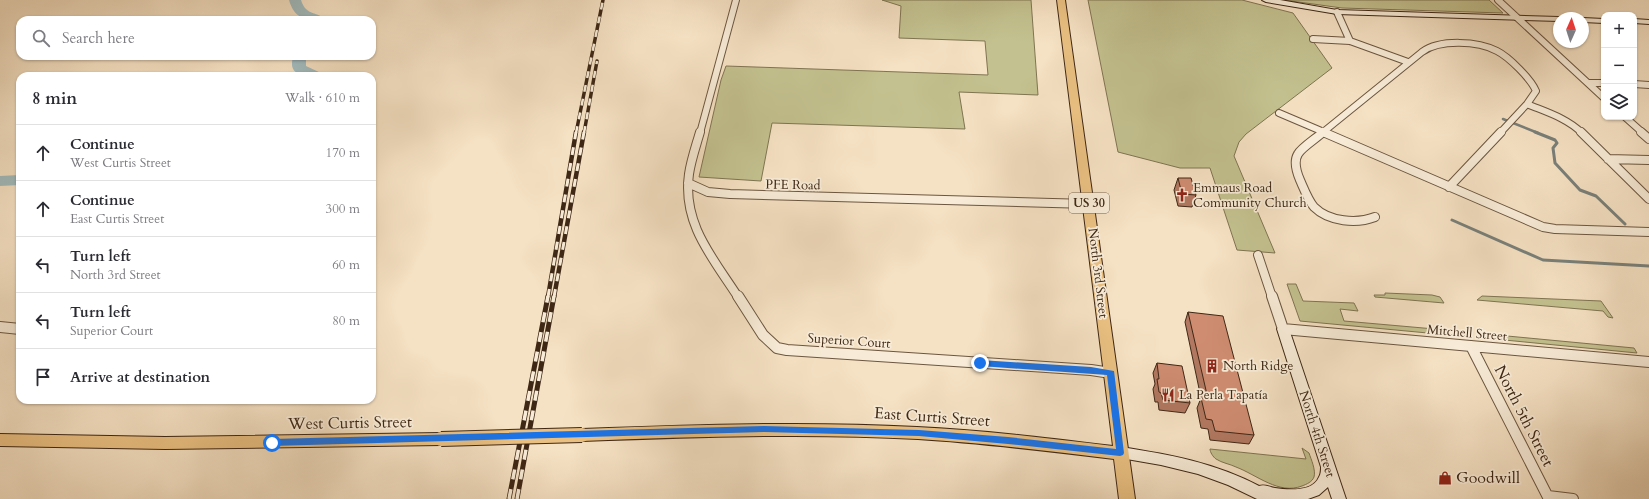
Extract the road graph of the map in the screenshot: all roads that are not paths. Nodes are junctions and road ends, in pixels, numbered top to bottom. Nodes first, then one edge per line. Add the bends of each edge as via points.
1 (736, 0) edge
2 (1061, 0) edge
3 (1266, 0) edge
4 (1498, 0) edge
5 (1337, 12) junction
6 (1517, 18) junction
7 (1553, 19) edge
8 (1589, 20) edge
9 (1601, 20) edge
10 (1637, 22) edge
11 (1649, 22) edge
12 (1313, 40) dead end
13 (1350, 41) junction
14 (1408, 62) junction
15 (1588, 83) junction
16 (1601, 83) edge
17 (1637, 84) edge
18 (1649, 85) edge
19 (1601, 95) edge
20 (1527, 104) junction
21 (1279, 114) dead end
22 (1628, 120) edge
23 (1322, 132) junction
24 (1649, 140) edge
25 (1608, 159) junction
26 (1649, 160) edge
27 (688, 182) junction
28 (1449, 187) junction
29 (1649, 200) edge
30 (1089, 204) junction
31 (1375, 217) dead end
32 (1649, 232) edge
33 (1258, 255) dead end
34 (0, 327) edge
35 (16, 329) edge
36 (1283, 329) junction
37 (1471, 346) junction
38 (1649, 362) edge
39 (1111, 373) junction
40 (582, 435) joint
41 (0, 440) edge
42 (1120, 453) junction
43 (1328, 466) junction
44 (1249, 487) junction
45 (1549, 498) edge
46 (1126, 499) edge
47 (1270, 499) edge
48 (1339, 499) edge
49 (1573, 499) edge

1 - 27 street
2 - 30 main road, North 3rd Street / US 30
3 - 5 street
4 - 6 street
5 - 6 street
5 - 13 street
6 - 7 street
6 - 15 street
8 - 9 street
10 - 11 street
12 - 13 street
13 - 14 street
14 - 20 street via 1432,45 1465,44 1497,51 1534,86 1536,92
14 - 23 street
15 - 16 street
15 - 19 street
17 - 18 street
20 - 25 street via 1568,122
20 - 28 street
21 - 23 street
22 - 24 street
23 - 28 street
23 - 31 street via 1298,153 1296,161 1296,168 1309,200 1315,208 1333,217 1357,221 1368,221
25 - 26 street
25 - 29 street
27 - 30 street, PFE Road via 694,187 712,193 745,195
27 - 39 street, Superior Court via 688,200 698,235 763,334 777,348
28 - 32 street via 1543,227
30 - 39 main road, North 3rd Street / US 30
33 - 36 street, North 4th Street
34 - 35 street
36 - 37 street, Mitchell Street
36 - 43 street, North 4th Street
37 - 38 street, Mitchell Street
37 - 45 street, North 5th Street
39 - 42 main road, North 3rd Street / US 30
40 - 41 main road, West Curtis Street, bridge via 181,444
40 - 42 main road, East Curtis Street via 756,429 919,433
42 - 44 street, East Curtis Street via 1185,463
42 - 46 main road, North 3rd Street
43 - 44 street via 1325,481 1319,488 1299,496 1274,494
43 - 48 street, North 4th Street
44 - 47 street, East Curtis Street
45 - 49 street

